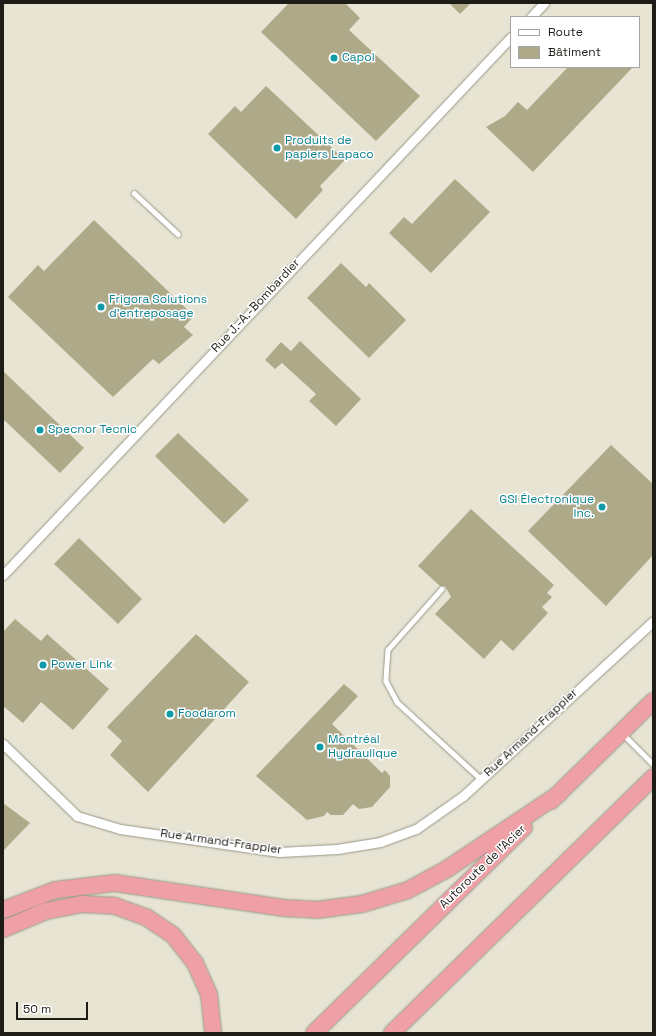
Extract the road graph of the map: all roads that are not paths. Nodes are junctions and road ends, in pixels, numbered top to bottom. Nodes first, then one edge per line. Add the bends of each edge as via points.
1 (544, 3) edge
2 (532, 16) edge
3 (510, 38) edge
4 (134, 193) dead end
5 (178, 234) dead end
6 (3, 575) edge
7 (442, 589) dead end
8 (653, 621) edge
9 (653, 701) edge
10 (622, 732) junction
11 (3, 744) edge
12 (653, 764) edge
13 (653, 777) edge
14 (481, 779) junction
15 (559, 794) junction
16 (3, 910) edge
17 (3, 929) edge
18 (213, 1033) edge
19 (314, 1033) edge
20 (392, 1033) edge

1 - 2 street
3 - 6 street, Rue J.-A.-Bombardier
4 - 5 lane
7 - 14 lane via 388,650 386,681 397,702
8 - 14 street, Rue Armand-Frappier
9 - 10 highway, Autoroute de l'Acier
10 - 12 lane
10 - 15 highway, Autoroute de l'Acier
11 - 14 street, Rue Armand-Frappier via 77,816 120,828 279,852 337,849 380,842 416,828 463,796
13 - 20 highway
15 - 16 highway via 448,869 408,890 362,904 324,909 284,908 114,883 55,890
15 - 19 highway, Autoroute de l'Acier
17 - 18 highway via 46,911 81,904 114,906 146,917 173,935 195,963 209,994

